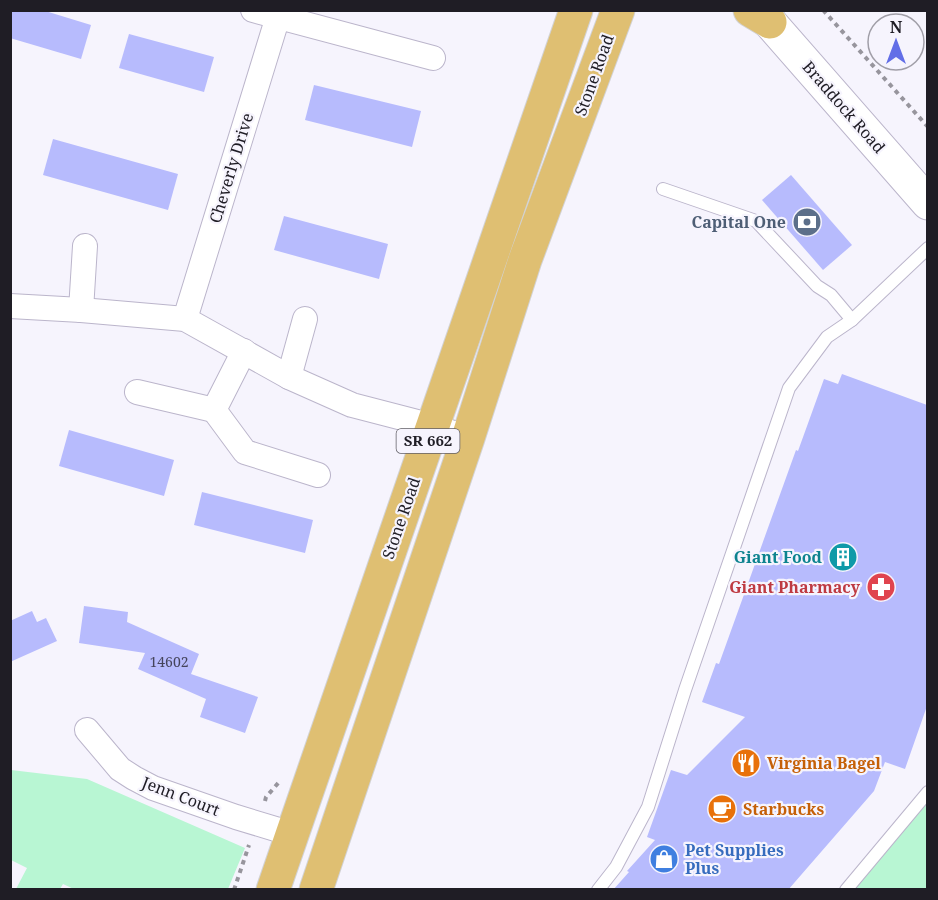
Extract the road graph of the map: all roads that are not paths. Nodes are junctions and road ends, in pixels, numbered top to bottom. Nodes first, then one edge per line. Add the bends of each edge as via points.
1 (253, 10) edge
2 (576, 10) edge
3 (618, 10) edge
4 (638, 10) edge
5 (279, 14) edge
6 (760, 14) edge
7 (602, 54) junction
8 (433, 58) dead end
9 (663, 189) dead end
10 (927, 203) edge
11 (85, 246) dead end
12 (927, 248) edge
13 (10, 306) edge
14 (81, 310) junction
15 (185, 319) junction
16 (305, 319) dead end
17 (852, 320) junction
18 (244, 351) junction
19 (289, 377) junction
20 (138, 392) dead end
21 (213, 410) junction
22 (432, 426) junction
23 (468, 438) junction
24 (318, 475) dead end
25 (87, 730) dead end
26 (927, 792) edge
27 (292, 834) junction
28 (273, 890) edge
29 (316, 890) edge
30 (598, 890) edge
31 (846, 890) edge

1 - 5 street
2 - 22 main road, Stone Road / SR 662
3 - 7 main road, Stone Road / SR 662
4 - 7 main road
5 - 8 street
5 - 15 street, Cheverly Drive
6 - 10 main road, Braddock Road
7 - 23 main road, Stone Road / SR 662 via 525,260
9 - 17 lane via 756,220
11 - 14 street
12 - 17 lane
13 - 14 street
14 - 15 street
15 - 18 street
16 - 19 street
17 - 30 lane via 828,337 789,388 648,807 616,867
18 - 19 street
18 - 21 street
19 - 22 street via 352,405
20 - 21 street
21 - 24 street via 245,452
22 - 23 street
22 - 27 main road, Stone Road / SR 662
23 - 29 main road, Stone Road / SR 662
25 - 27 street, Jenn Court via 120,769 153,788
26 - 31 lane
27 - 28 main road, Stone Road / SR 662

